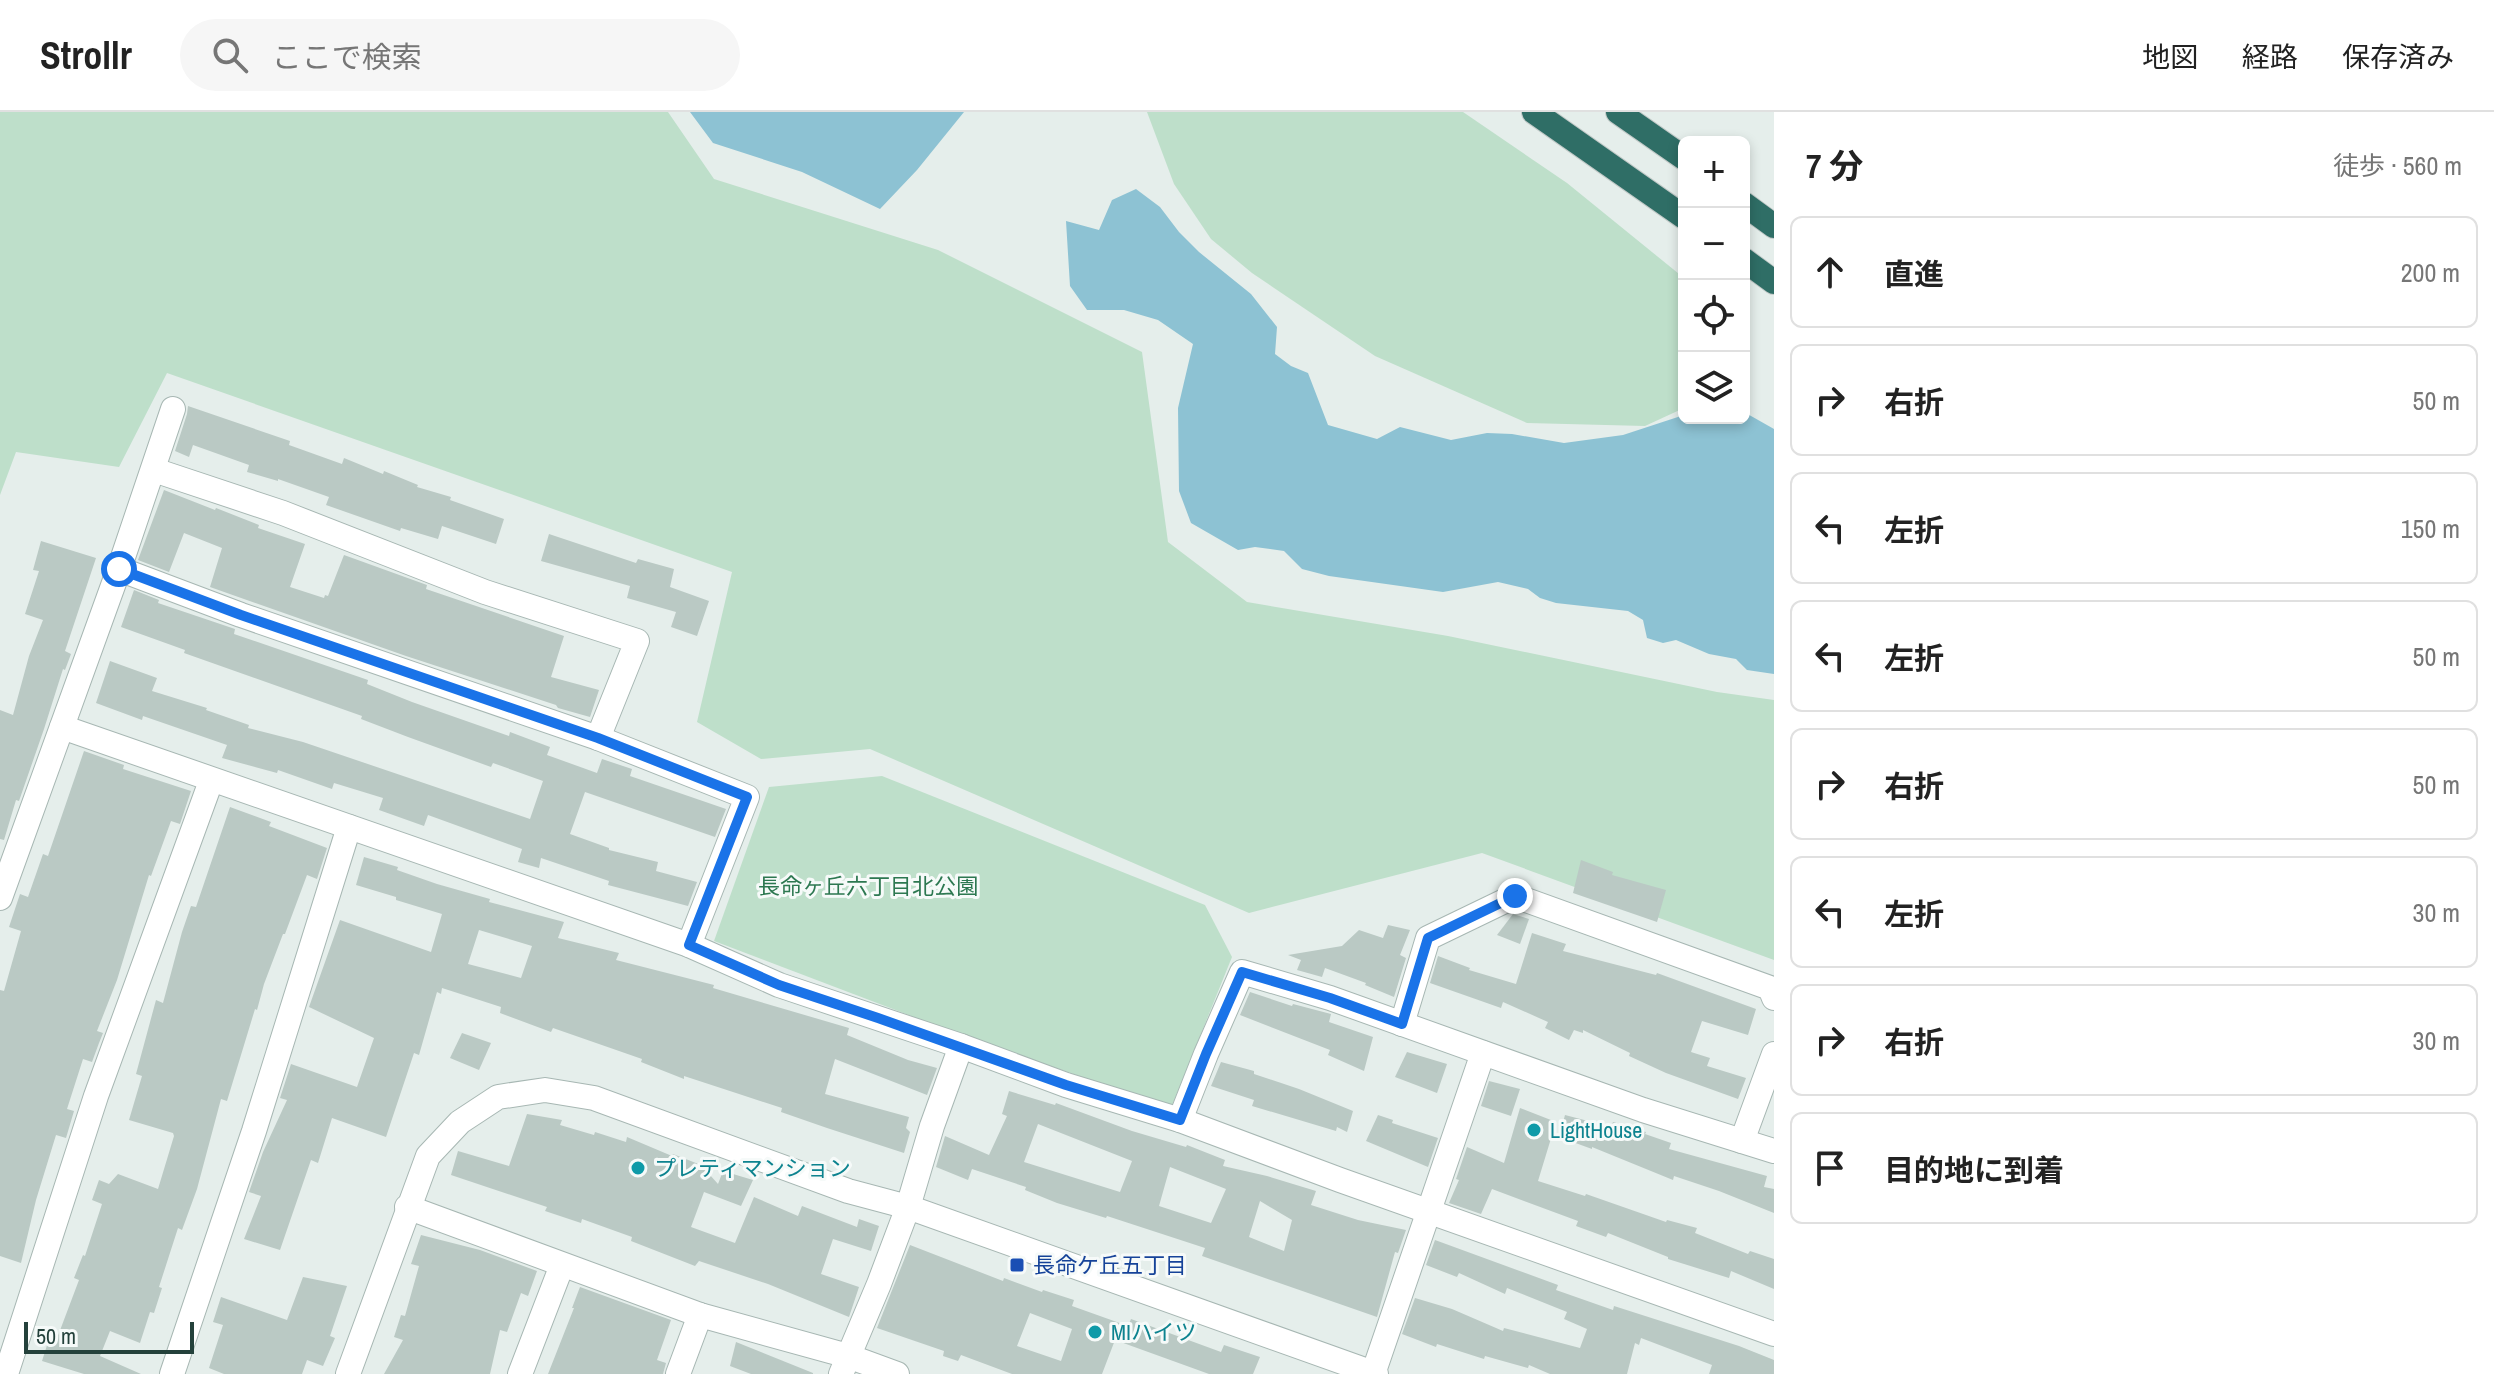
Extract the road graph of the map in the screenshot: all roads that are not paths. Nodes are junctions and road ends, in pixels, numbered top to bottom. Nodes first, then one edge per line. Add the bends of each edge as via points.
1 (1534, 112) edge
2 (1618, 112) edge
3 (1678, 154) edge
4 (1749, 208) edge
5 (1678, 213) edge
6 (1774, 226) edge
7 (1750, 264) edge
8 (1774, 282) edge
9 (173, 409) dead end
10 (154, 470) junction
11 (119, 569) junction
12 (62, 727) junction
13 (598, 738) junction
14 (211, 781) junction
15 (349, 827) junction
16 (0, 898) edge
17 (689, 945) junction
18 (1774, 998) edge
19 (1402, 1024) junction
20 (961, 1046) junction
21 (1483, 1053) junction
22 (1774, 1054) edge
23 (1180, 1120) junction
24 (1742, 1141) junction
25 (1774, 1151) edge
26 (407, 1207) junction
27 (908, 1207) junction
28 (1427, 1211) junction
29 (562, 1265) junction
30 (700, 1315) junction
31 (1774, 1334) edge
32 (844, 1365) edge
33 (6, 1374) edge
34 (172, 1374) edge
35 (348, 1374) edge
36 (520, 1374) edge
37 (678, 1374) edge
38 (897, 1374) edge
39 (1374, 1374) edge

1 - 5 highway
2 - 3 highway
4 - 6 highway
7 - 8 highway
9 - 10 street
10 - 11 street
10 - 13 street via 283,513 485,592 637,641
11 - 12 street
11 - 13 street
12 - 14 street
12 - 16 street
13 - 17 street via 747,797
14 - 15 street
14 - 33 street via 96,1096
15 - 17 street
15 - 34 street
17 - 20 street via 779,985
18 - 19 street via 1770,988 1515,896 1428,938
19 - 21 street
19 - 23 street via 1242,972
20 - 23 street
20 - 27 street
21 - 24 street
21 - 28 street
22 - 24 street
23 - 28 street
24 - 25 street
26 - 27 street via 428,1156 460,1122 498,1097 545,1090 594,1098 848,1191
26 - 29 street
26 - 35 street
27 - 32 street
27 - 39 street
28 - 31 street
28 - 39 street
29 - 30 street
29 - 36 street
30 - 32 street
30 - 37 street
32 - 38 street

